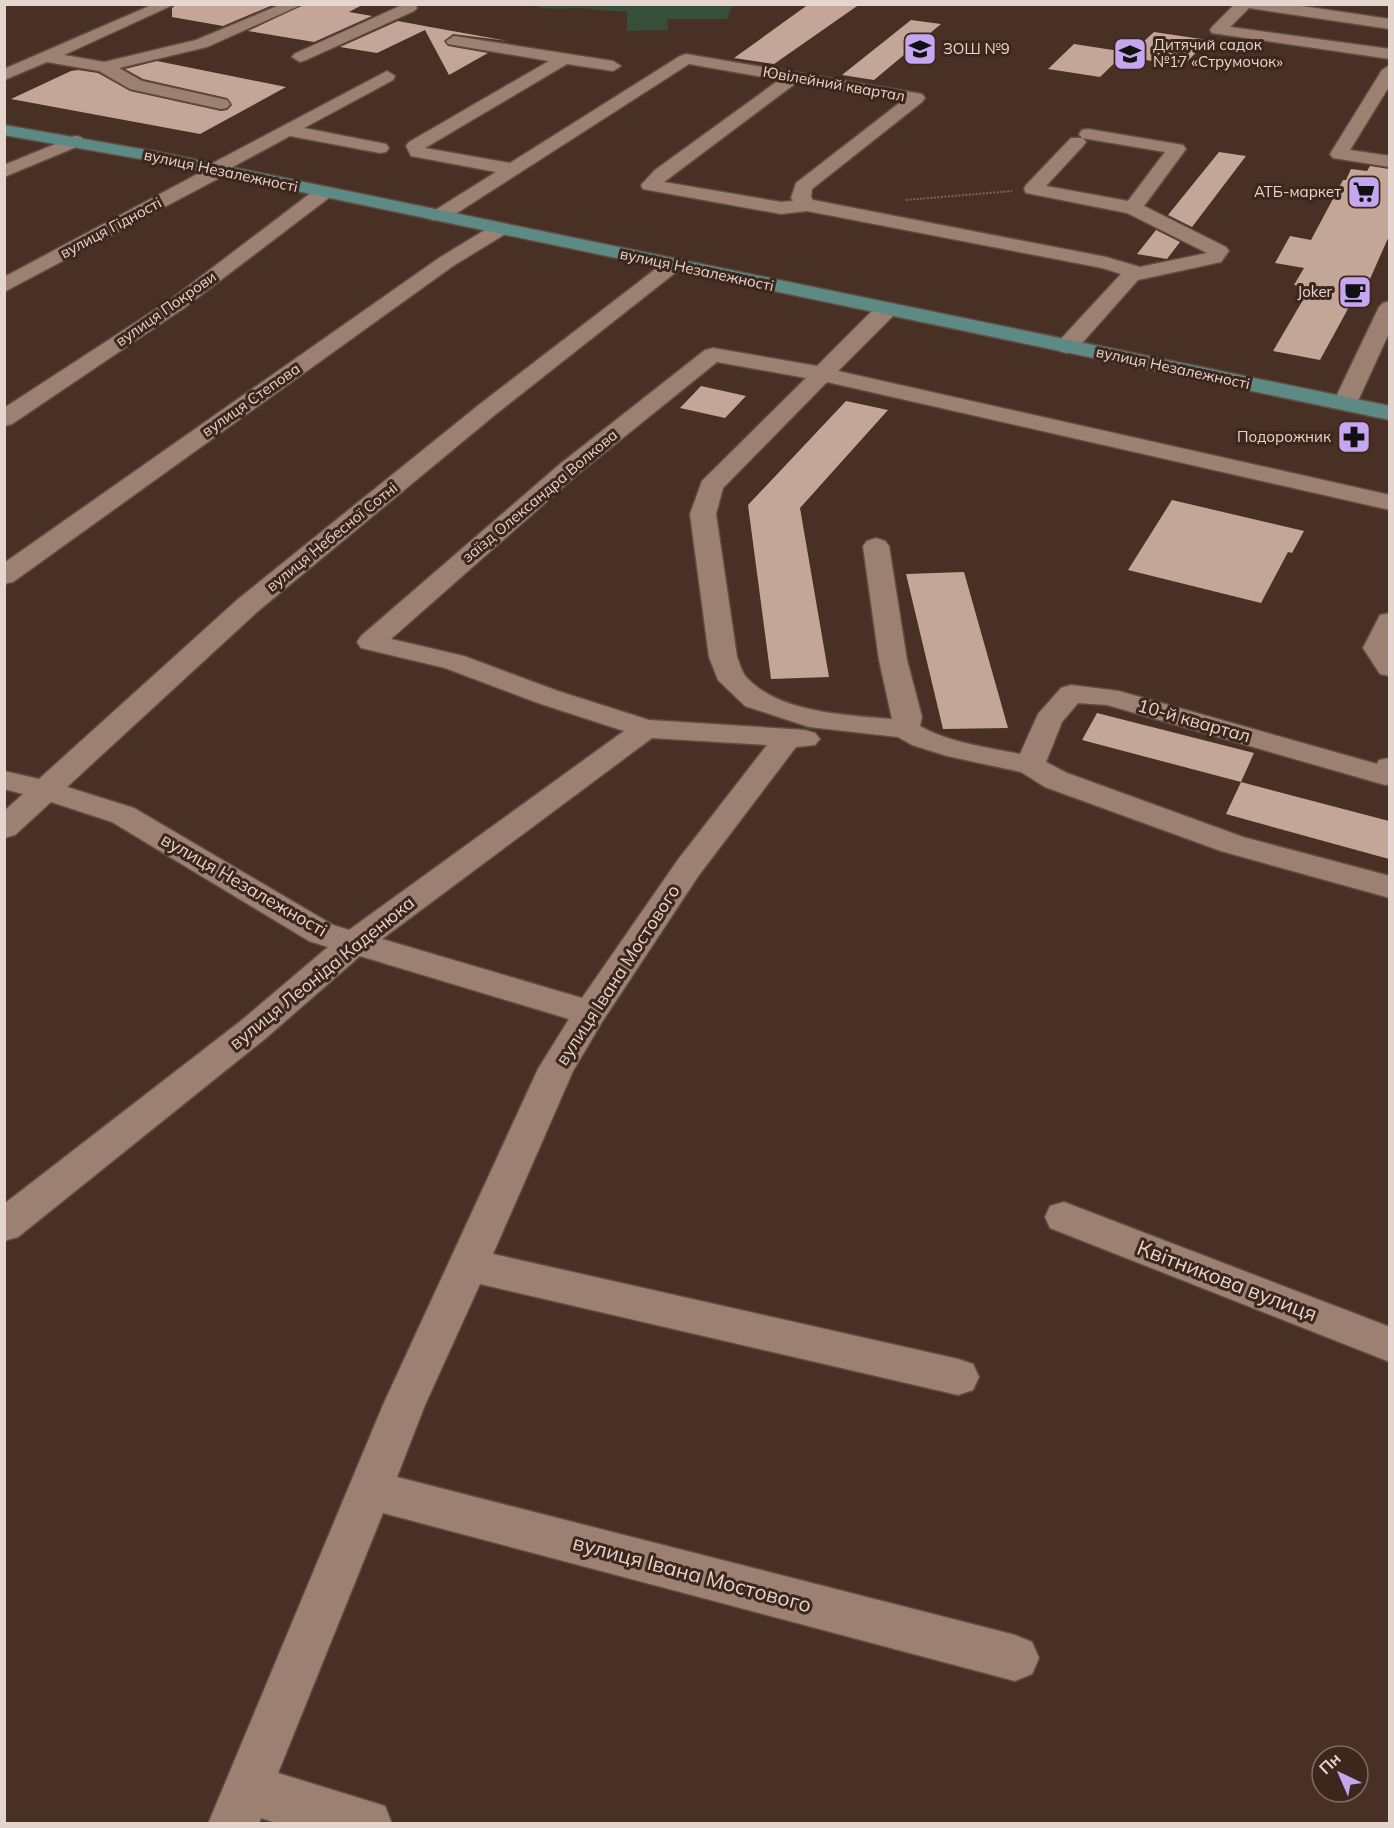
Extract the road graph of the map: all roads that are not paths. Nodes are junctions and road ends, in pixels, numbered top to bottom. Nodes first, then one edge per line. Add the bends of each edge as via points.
1 (168, 4) edge
2 (296, 4) edge
3 (407, 4) edge
4 (1244, 4) edge
5 (1253, 4) edge
6 (1380, 4) edge
7 (1362, 20) junction
8 (1389, 24) edge
9 (454, 41) dead end
10 (1389, 54) edge
11 (46, 57) junction
12 (300, 57) dead end
13 (565, 58) junction
14 (613, 66) dead end
15 (104, 67) junction
16 (1389, 70) edge
17 (4, 75) edge
18 (387, 76) dead end
19 (793, 77) junction
20 (221, 104) dead end
21 (4, 130) edge
22 (286, 130) junction
23 (75, 141) junction
24 (380, 148) dead end
25 (1389, 162) edge
26 (513, 169) junction
27 (216, 170) junction
28 (4, 172) edge
29 (323, 192) junction
30 (807, 204) junction
31 (1133, 208) junction
32 (439, 216) junction
33 (500, 229) junction
34 (673, 265) junction
35 (1139, 273) junction
36 (4, 286) edge
37 (1389, 307) edge
38 (887, 309) junction
39 (1067, 346) junction
40 (822, 374) junction
41 (1345, 403) junction
42 (1389, 413) edge
43 (4, 419) edge
44 (1389, 503) edge
45 (876, 546) dead end
46 (4, 576) edge
47 (1389, 621) edge
48 (1389, 668) edge
49 (646, 729) junction
50 (905, 729) junction
51 (787, 739) junction
52 (1030, 765) junction
53 (1389, 767) edge
54 (4, 780) edge
55 (46, 790) junction
56 (4, 828) edge
57 (1389, 887) edge
58 (354, 943) junction
59 (590, 1013) junction
60 (1064, 1217) dead end
61 (4, 1226) edge
62 (468, 1265) junction
63 (1389, 1345) edge
64 (958, 1377) dead end
65 (370, 1490) junction
66 (1015, 1658) dead end
67 (240, 1806) edge
68 (367, 1824) edge

1 - 11 street
2 - 15 street via 201,44
3 - 12 street via 409,8
4 - 10 street via 1218,30
5 - 7 street
6 - 7 street
7 - 8 street
9 - 13 street
11 - 15 street
11 - 17 street
13 - 14 street
13 - 26 street via 415,146 417,152
15 - 20 street via 136,85
16 - 25 street via 1339,154
18 - 22 street, вулиця Гідності
19 - 26 street, Ювілейний квартал via 686,59
19 - 30 street, Ювілейний квартал via 916,98 803,187 801,198
19 - 30 street via 650,185 781,208
21 - 23 main road, вулиця Незалежності
22 - 24 street
22 - 27 street, вулиця Гідності
23 - 27 main road, вулиця Незалежності
23 - 28 street
26 - 32 street, Ювілейний квартал
27 - 29 main road, вулиця Незалежності
27 - 36 street, вулиця Гідності
29 - 32 main road, вулиця Незалежності
29 - 43 street, вулиця Покрови via 177,304
30 - 35 street via 1106,263
31 - 31 street via 1033,189 1083,138 1177,149
31 - 35 street via 1219,251 1214,258
32 - 33 main road, вулиця Незалежності
33 - 34 main road, вулиця Незалежності
33 - 46 street, вулиця Степова via 446,262
34 - 38 main road, вулиця Незалежності
34 - 55 street, вулиця Небесної Сотні via 488,409 247,606
35 - 39 street via 1131,274
37 - 41 street
38 - 39 main road, вулиця Незалежності
38 - 40 street
39 - 41 main road, вулиця Незалежності
40 - 44 street
40 - 49 street, заїзд Олександра Волкова via 713,355 569,469 371,642 454,662
40 - 50 street via 711,486 703,514 723,657 732,680 755,700 819,721
41 - 42 main road, вулиця Незалежності
45 - 50 street via 907,717
47 - 48 street via 1377,648
49 - 51 street
49 - 58 street, вулиця Леоніда Каденюка
50 - 51 street
50 - 52 street via 922,739 958,750
51 - 59 street, вулиця Івана Мостового via 688,868
52 - 53 street, 10-й квартал via 1048,720 1071,694 1109,697 1385,776
52 - 57 street via 1056,780 1232,844
54 - 55 street, вулиця Незалежності
55 - 56 street, вулиця Небесної Сотні
55 - 58 street, вулиця Незалежності via 123,815 321,933
58 - 59 street, вулиця Незалежності
58 - 61 street, вулиця Леоніда Каденюка via 254,1029
59 - 62 street, вулиця Івана Мостового via 556,1069
60 - 63 street, Квітникова вулиця
62 - 64 street
62 - 65 street, вулиця Івана Мостового
65 - 66 street, вулиця Івана Мостового
65 - 67 street, вулиця Івана Мостового
67 - 68 street, вулиця Івана Мостового

